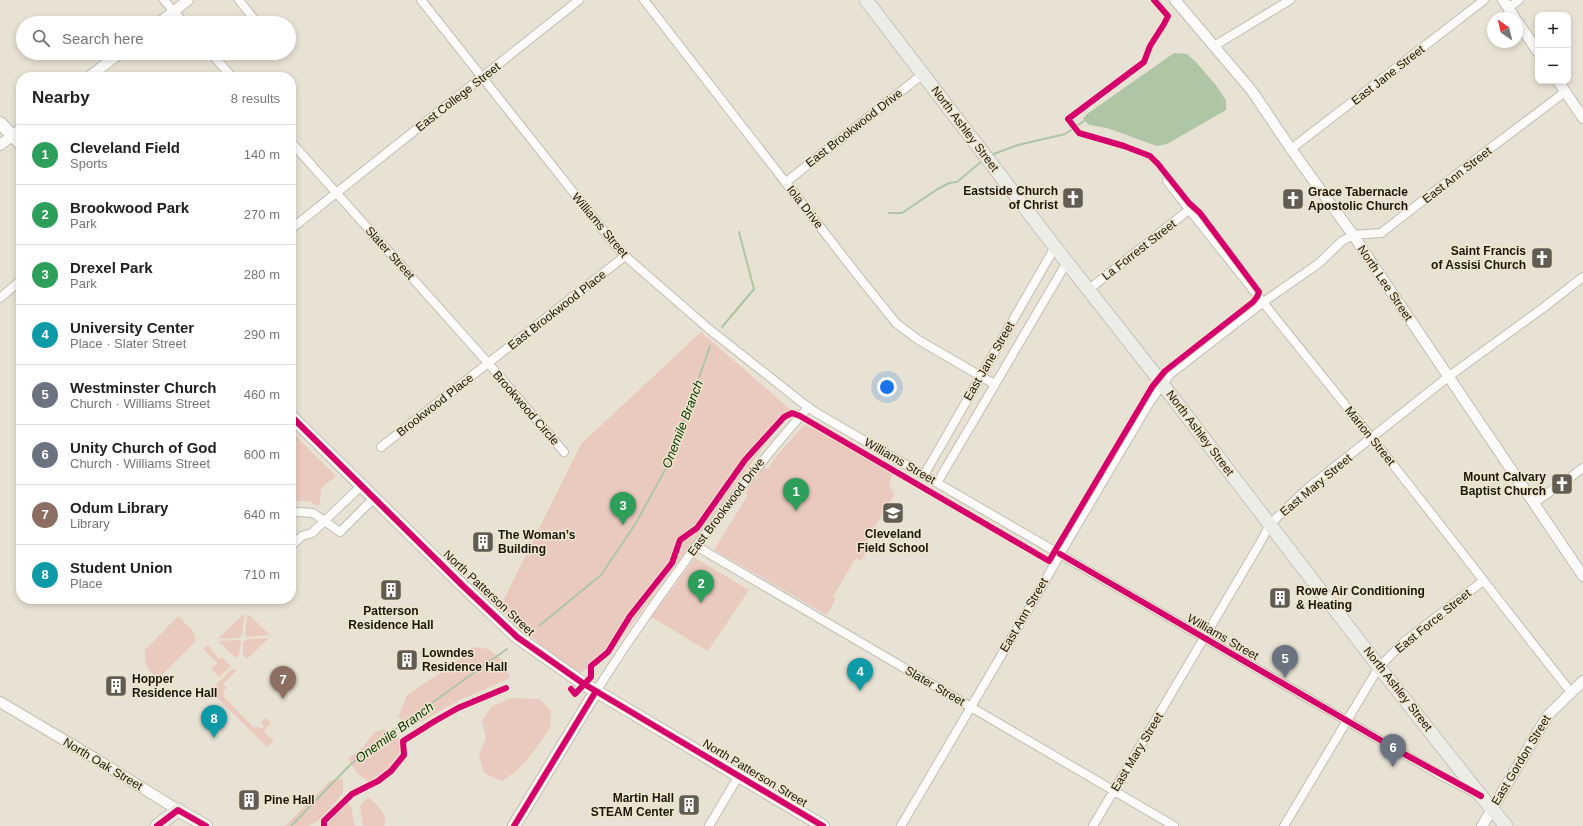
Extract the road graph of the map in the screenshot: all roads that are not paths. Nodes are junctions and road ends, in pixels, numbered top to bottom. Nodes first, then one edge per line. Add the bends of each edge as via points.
1 (164, 0) edge
2 (188, 0) edge
3 (239, 0) edge
4 (421, 0) edge
5 (579, 0) edge
6 (644, 0) edge
7 (866, 0) edge
8 (1175, 0) edge
9 (1290, 0) edge
10 (1484, 0) edge
11 (1519, 0) edge
12 (1506, 4) edge
13 (174, 12) junction
14 (169, 16) edge
15 (178, 16) edge
16 (252, 16) edge
17 (1523, 30) edge
18 (1214, 46) junction
19 (1535, 48) edge
20 (111, 60) edge
21 (217, 60) edge
22 (95, 72) edge
23 (228, 72) edge
24 (923, 74) junction
25 (482, 78) junction
26 (1560, 84) edge
27 (1565, 92) junction
28 (1582, 115) edge
29 (0, 123) edge
30 (16, 135) edge
31 (16, 137) edge
32 (0, 145) edge
33 (296, 148) edge
34 (1291, 149) junction
35 (786, 182) junction
36 (1167, 182) dead end
37 (337, 193) junction
38 (1190, 209) junction
39 (296, 226) edge
40 (1353, 235) junction
41 (1055, 247) junction
42 (625, 256) junction
43 (1067, 262) junction
44 (1583, 277) edge
45 (16, 284) edge
46 (1088, 290) junction
47 (0, 298) edge
48 (1262, 303) junction
49 (489, 364) junction
50 (980, 377) junction
51 (1448, 377) junction
52 (994, 384) junction
53 (1162, 384) junction
54 (809, 407) junction
55 (296, 421) edge
56 (1372, 438) junction
57 (381, 447) dead end
58 (564, 452) dead end
59 (1583, 468) edge
60 (924, 475) junction
61 (936, 483) junction
62 (362, 485) junction
63 (374, 498) junction
64 (1534, 503) junction
65 (297, 512) dead end
66 (324, 521) junction
67 (1270, 524) junction
68 (296, 541) edge
69 (696, 546) junction
70 (1060, 554) junction
71 (1583, 576) edge
72 (1483, 581) junction
73 (1205, 639) junction
74 (1379, 667) junction
75 (1583, 682) edge
76 (596, 691) junction
77 (1571, 692) junction
78 (0, 702) edge
79 (971, 707) junction
80 (1346, 721) junction
81 (738, 777) junction
82 (1114, 791) junction
83 (1481, 796) junction
84 (178, 810) junction
85 (1491, 810) junction
86 (157, 826) edge
87 (206, 826) edge
88 (514, 826) edge
89 (709, 826) edge
90 (823, 826) edge
91 (900, 826) edge
92 (1093, 826) edge
93 (1174, 826) edge
94 (1284, 826) edge
95 (1482, 826) edge
96 (1506, 826) edge

1 - 13 street
2 - 13 street
3 - 16 street
4 - 25 street, Williams Street
5 - 25 street, East College Street
6 - 35 street, Iola Drive
7 - 24 main road, North Ashley Street
8 - 18 street, North Lee Street
9 - 18 street
10 - 34 street, East Jane Street
11 - 12 street
13 - 14 street
13 - 15 street
17 - 19 street
18 - 34 street, North Lee Street via 1250,89
20 - 22 street
21 - 23 street
24 - 35 street, East Brookwood Drive
24 - 41 main road, North Ashley Street
25 - 37 street, East College Street
25 - 42 street, Williams Street
26 - 27 street
27 - 28 street
27 - 40 street, East Ann Street via 1381,234
29 - 30 main road
31 - 32 street
33 - 37 street, Slater Street
34 - 40 street, North Lee Street
35 - 50 street, Iola Drive via 896,323 916,339
36 - 38 street, Marion Street
37 - 39 street, East College Street
37 - 49 street, Slater Street
38 - 46 street, La Forrest Street
38 - 48 street, Marion Street
40 - 48 street, East Ann Street via 1342,241 1318,264
40 - 51 street, North Lee Street
41 - 43 main road, North Ashley Street
41 - 50 street, East Jane Street
42 - 49 street, East Brookwood Place
42 - 54 street, Williams Street via 709,329
43 - 46 main road, North Ashley Street
43 - 52 street, East Jane Street
44 - 51 street, East Mary Street
45 - 47 street
46 - 53 main road, North Ashley Street
48 - 53 street, East Ann Street via 1169,375
48 - 56 street, Marion Street
49 - 57 street, Brookwood Place
49 - 58 street, Brookwood Circle
50 - 52 street, Iola Drive
50 - 60 street, East Jane Street
51 - 56 street, East Mary Street
51 - 64 street, North Lee Street
52 - 61 street, East Jane Street
53 - 67 main road, North Ashley Street
53 - 70 street, East Ann Street
54 - 60 street, Williams Street
54 - 69 street, East Brookwood Drive via 765,456
55 - 62 main road, North Patterson Street
56 - 67 street, East Mary Street via 1308,488
56 - 72 street, Marion Street
59 - 64 street
60 - 61 street, Williams Street
61 - 70 street, Williams Street
62 - 63 main road, North Patterson Street
62 - 66 street
63 - 66 street via 340,532
63 - 76 main road, North Patterson Street via 511,632
64 - 71 street, North Lee Street
65 - 66 street via 313,513
66 - 68 street via 312,534 302,536
67 - 73 street, East Mary Street
67 - 74 main road, North Ashley Street
69 - 76 street, East Brookwood Drive via 638,626
69 - 79 street, Slater Street
70 - 73 street, Williams Street
70 - 79 street, East Ann Street
72 - 74 street, East Force Street via 1404,642
72 - 77 street, Marion Street
73 - 80 street, Williams Street
73 - 82 street, East Mary Street
74 - 80 street, East Force Street
74 - 83 main road, North Ashley Street
75 - 77 street, East Gordon Street
76 - 81 main road, North Patterson Street
76 - 88 main road
77 - 85 street, East Gordon Street via 1548,715
78 - 84 street, North Oak Street
79 - 82 street, Slater Street
79 - 91 street, East Ann Street
80 - 83 street, Williams Street
80 - 94 street, East Force Street
81 - 89 street
81 - 90 main road, North Patterson Street
82 - 92 street, East Mary Street
82 - 93 street, Slater Street
83 - 85 main road, North Ashley Street
84 - 86 main road
84 - 87 main road, North Oak Street
85 - 95 street, East Gordon Street
85 - 96 main road, North Ashley Street

